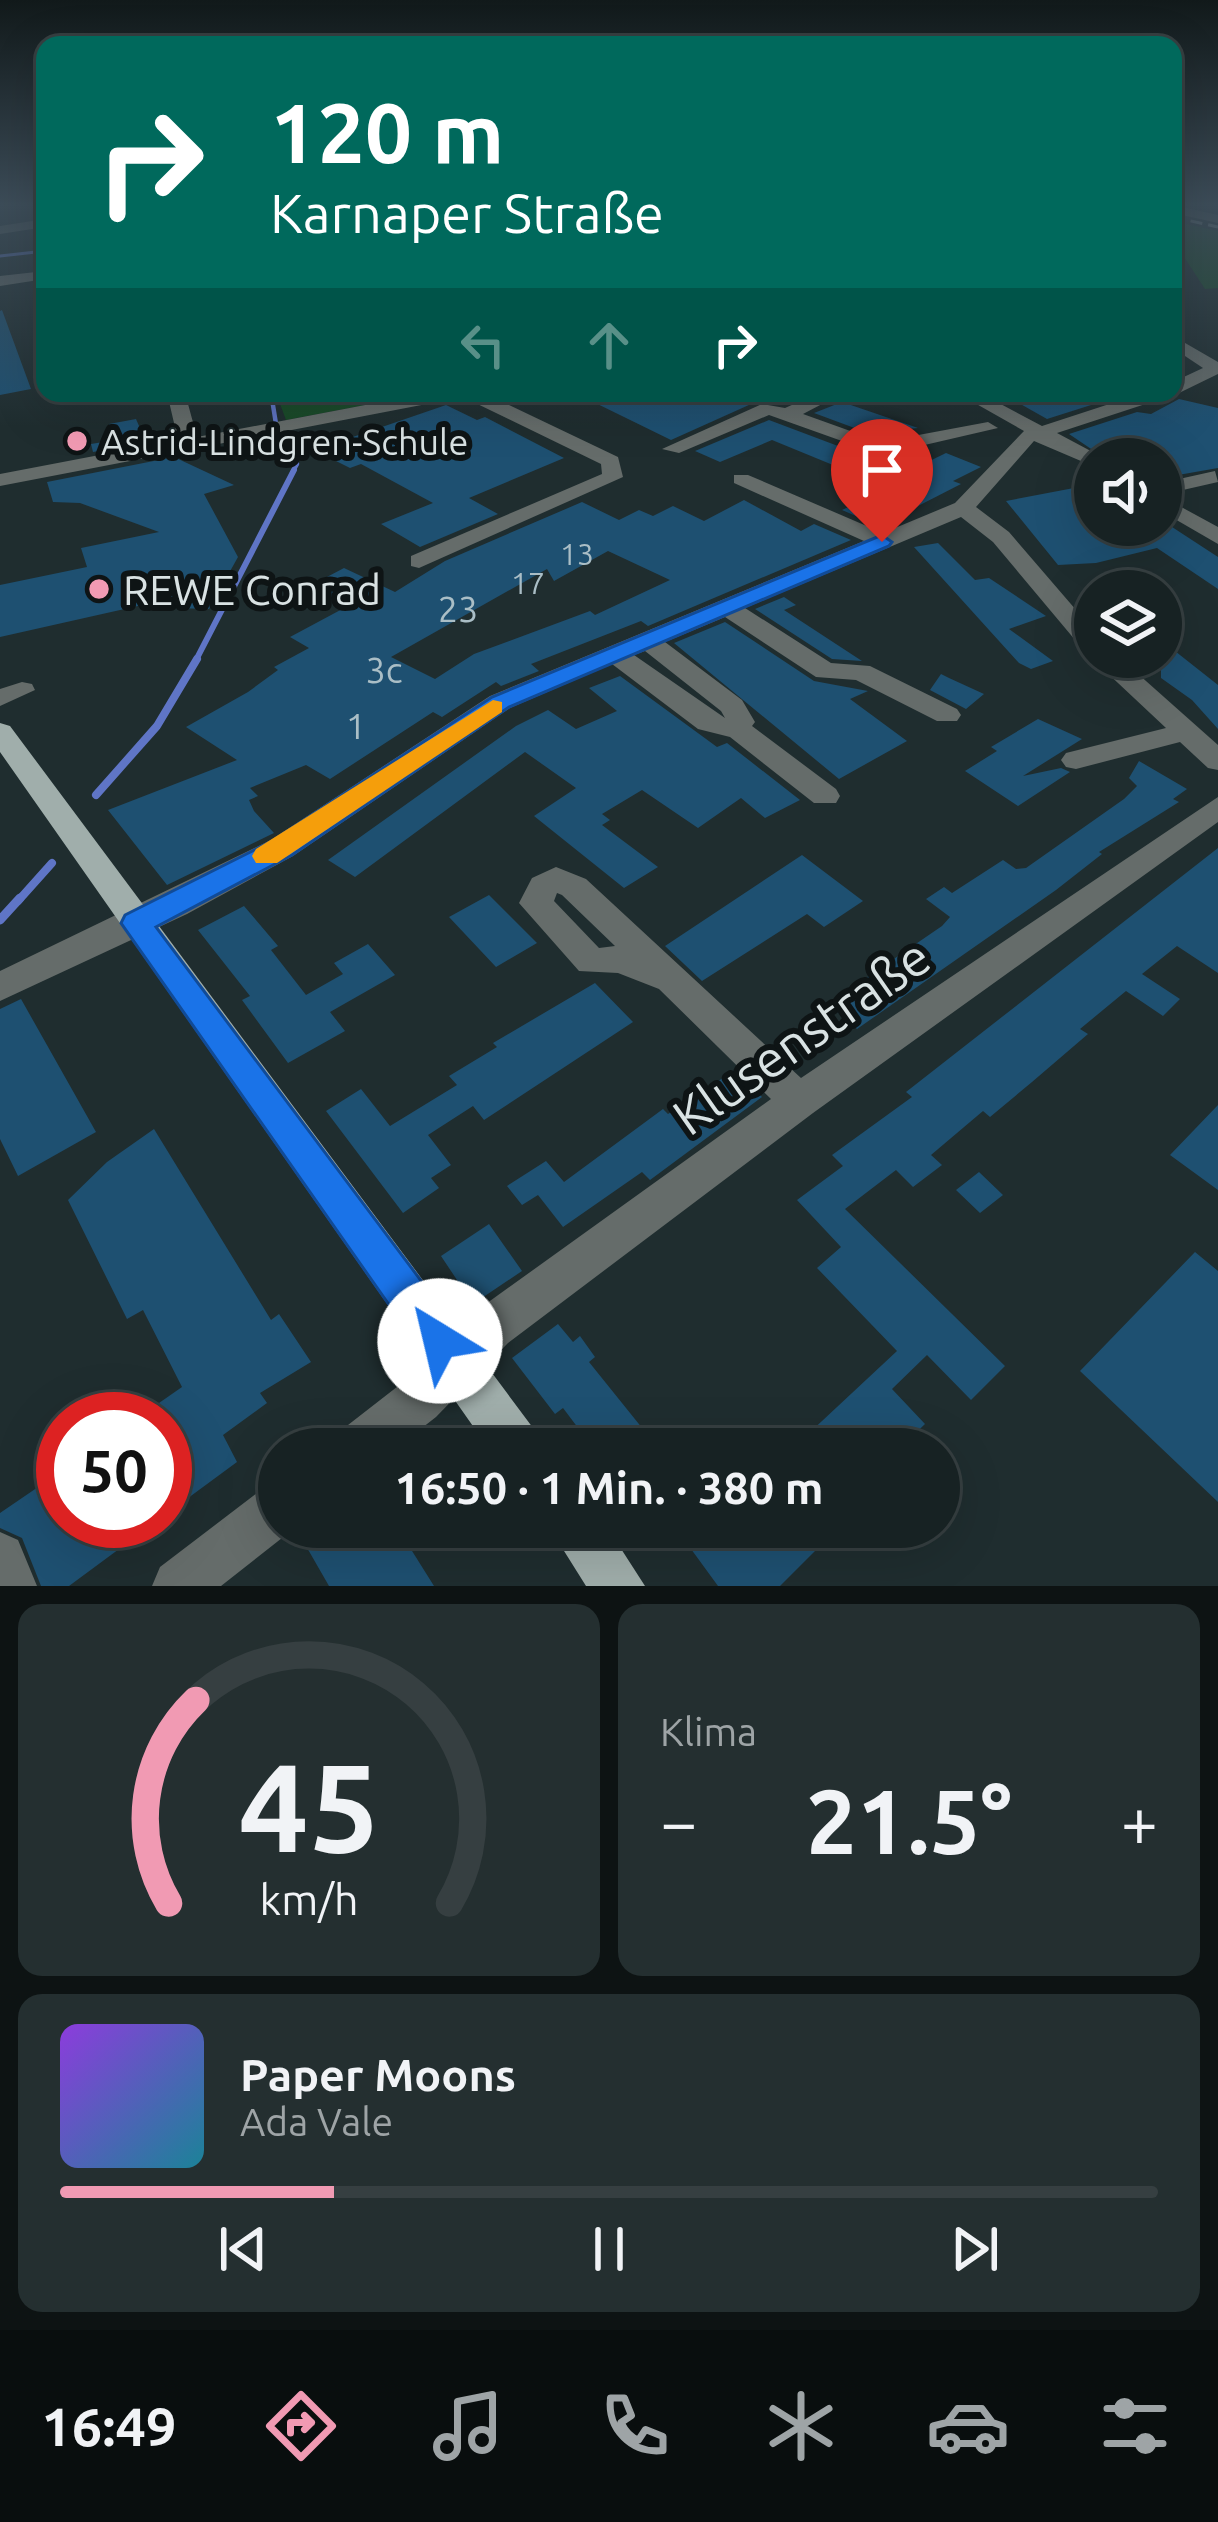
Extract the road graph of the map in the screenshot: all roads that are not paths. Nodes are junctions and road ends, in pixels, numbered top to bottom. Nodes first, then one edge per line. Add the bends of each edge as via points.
1 (1182, 346) edge
2 (1216, 367) edge
3 (1182, 384) edge
4 (1182, 390) edge
5 (1218, 396) edge
6 (178, 402) edge
7 (413, 402) edge
8 (488, 402) edge
9 (814, 402) edge
10 (983, 402) edge
11 (1134, 402) edge
12 (791, 412) junction
13 (988, 428) dead end
14 (1040, 433) junction
15 (935, 437) junction
16 (189, 445) junction
17 (672, 448) dead end
18 (970, 450) dead end
19 (1074, 450) edge
20 (1190, 464) dead end
21 (1216, 478) edge
22 (741, 479) dead end
23 (0, 480) edge
24 (1182, 485) edge
25 (963, 508) junction
26 (1182, 515) edge
27 (1218, 537) edge
28 (882, 542) junction
29 (418, 561) dead end
30 (727, 608) junction
31 (1074, 623) edge
32 (647, 640) junction
33 (614, 653) junction
34 (1127, 678) edge
35 (947, 715) dead end
36 (733, 725) junction
37 (0, 732) edge
38 (1186, 732) junction
39 (1076, 760) dead end
40 (1218, 761) edge
41 (825, 796) dead end
42 (1218, 807) edge
43 (136, 923) junction
44 (663, 976) dead end
45 (0, 987) edge
46 (800, 1101) junction
47 (454, 1361) junction
48 (383, 1428) edge
49 (503, 1428) edge
50 (258, 1524) edge
51 (590, 1548) edge
52 (0, 1558) edge
53 (10, 1586) edge
54 (179, 1586) edge
55 (618, 1586) edge

1 - 2 street
2 - 3 street
4 - 5 street
6 - 16 street
7 - 16 street
8 - 29 street via 611,461 613,476
9 - 12 street
10 - 14 street
11 - 14 street
12 - 15 street via 889,452
12 - 17 street via 769,408
13 - 15 street
14 - 19 street
14 - 25 street via 1001,458
15 - 18 street
16 - 23 street
20 - 21 street
21 - 24 street
22 - 28 street
25 - 28 street
25 - 31 street via 1000,537
26 - 27 street
28 - 30 street
30 - 32 street
30 - 35 street via 825,671 861,672
32 - 33 street
32 - 36 street via 732,706 741,722
33 - 36 street via 708,723
33 - 43 street via 500,702 282,848
34 - 38 street
36 - 41 street
37 - 43 main road
38 - 39 street
38 - 40 street
42 - 46 street, Klusenstraße
43 - 45 street
43 - 47 main road
44 - 46 street
46 - 47 street, Klusenstraße
47 - 48 street, Klusenstraße
47 - 49 main road
50 - 54 street
51 - 55 main road
52 - 53 street

